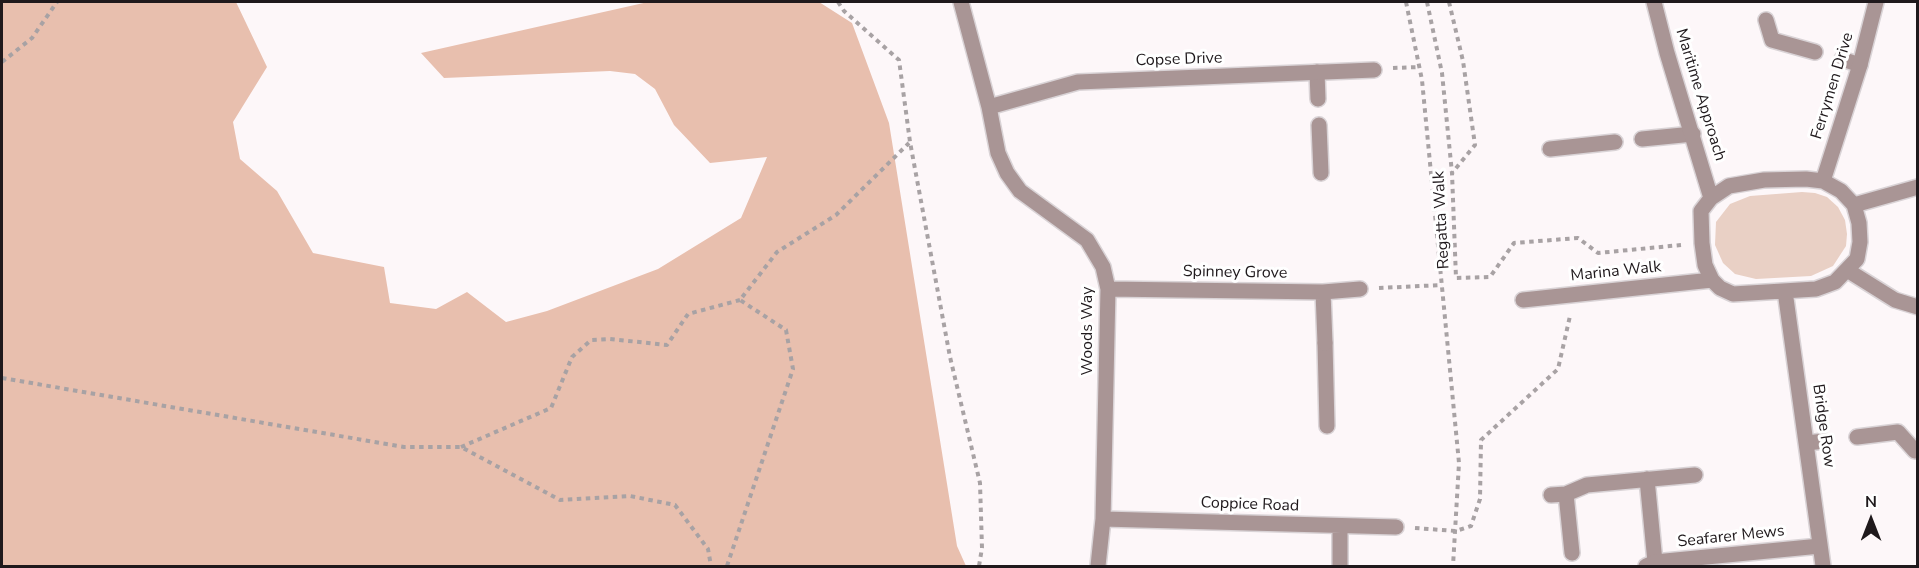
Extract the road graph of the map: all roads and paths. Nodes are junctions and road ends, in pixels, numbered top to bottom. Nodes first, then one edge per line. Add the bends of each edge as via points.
1 (57, 2) edge
2 (838, 2) edge
3 (961, 2) edge
4 (1406, 2) edge
5 (1428, 2) edge
6 (1449, 2) edge
7 (1654, 2) edge
8 (1876, 2) edge
9 (1766, 20) dead end
10 (1815, 52) dead end
11 (1842, 59) dead end
12 (2, 62) edge
13 (1860, 65) junction
14 (1374, 70) dead end
15 (1317, 72) junction
16 (1318, 99) dead end
17 (989, 107) junction
18 (1319, 126) dead end
19 (1694, 134) junction
20 (1642, 139) dead end
21 (910, 142) junction
22 (1615, 142) dead end
23 (1550, 149) dead end
24 (1321, 173) dead end
25 (1452, 173) junction
26 (1823, 181) junction
27 (1917, 187) edge
28 (1711, 198) junction
29 (1854, 205) junction
30 (1702, 243) junction
31 (1847, 270) junction
32 (1712, 280) junction
33 (1442, 285) junction
34 (1108, 289) junction
35 (1360, 289) joint
36 (1785, 291) junction
37 (1323, 292) junction
38 (1575, 294) junction
39 (740, 300) junction
40 (1523, 300) dead end
41 (1917, 307) edge
42 (2, 378) edge
43 (1327, 426) dead end
44 (1857, 437) dead end
45 (1824, 441) dead end
46 (1807, 442) junction
47 (461, 447) junction
48 (1915, 451) dead end
49 (1695, 475) dead end
50 (1647, 479) junction
51 (1103, 519) junction
52 (1341, 526) junction
53 (1396, 527) joint
54 (1456, 531) junction
55 (1820, 546) junction
56 (1572, 553) dead end
57 (1650, 564) edge
58 (711, 567) edge
59 (727, 567) edge
60 (979, 567) edge
61 (1098, 567) edge
62 (1340, 567) edge
63 (1454, 567) edge
64 (1823, 567) edge

1 - 12 path via 32,38
2 - 21 path via 899,60
3 - 17 street, Woods Way
4 - 33 path via 1422,80
5 - 25 path, Regatta Walk via 1442,73
6 - 25 path via 1463,61 1475,145
7 - 19 street, Maritime Approach
8 - 13 street, Ferrymen Drive
9 - 10 street via 1772,40
11 - 13 street
13 - 26 street, Ferrymen Drive
14 - 15 street, Copse Drive
15 - 16 street
15 - 17 street, Copse Drive via 1078,82
17 - 34 street, Woods Way via 1006,173 1020,191 1088,240 1103,267
18 - 24 street
19 - 20 street
19 - 28 street, Maritime Approach
21 - 39 path via 836,215 777,252
21 - 60 path via 950,357 980,483
22 - 23 street
25 - 30 path, Regatta Walk via 1456,278 1490,277 1514,243 1578,238 1598,253
26 - 28 street via 1764,180 1729,186
26 - 29 street via 1841,191
27 - 29 street
28 - 30 street via 1701,211
29 - 31 street via 1860,243 1857,259
30 - 32 street
31 - 36 street via 1835,282 1816,289
31 - 41 street via 1895,300
32 - 36 street via 1732,294
32 - 38 street, Marina Walk
33 - 35 path
33 - 54 path via 1459,463
34 - 37 street, Spinney Grove
34 - 51 street, Woods Way
35 - 37 street, Spinney Grove
36 - 46 street, Bridge Row
37 - 43 street
38 - 40 street, Marina Walk
38 - 54 path via 1558,369 1481,440 1480,499 1471,526
39 - 47 path via 687,314 667,345 591,340 572,357 551,408
39 - 59 path via 786,330 793,369
42 - 47 path via 404,447
44 - 48 street via 1898,432
45 - 46 street
46 - 55 street, Bridge Row
47 - 58 path via 560,500 630,496 675,505 708,549
49 - 50 street
50 - 56 street via 1587,485 1558,495
50 - 57 street
51 - 52 street, Coppice Road
51 - 61 street, Woods Way
52 - 53 street, Coppice Road
52 - 62 street
53 - 54 path
54 - 63 path
55 - 57 street, Seafarer Mews
55 - 64 street, Bridge Row

